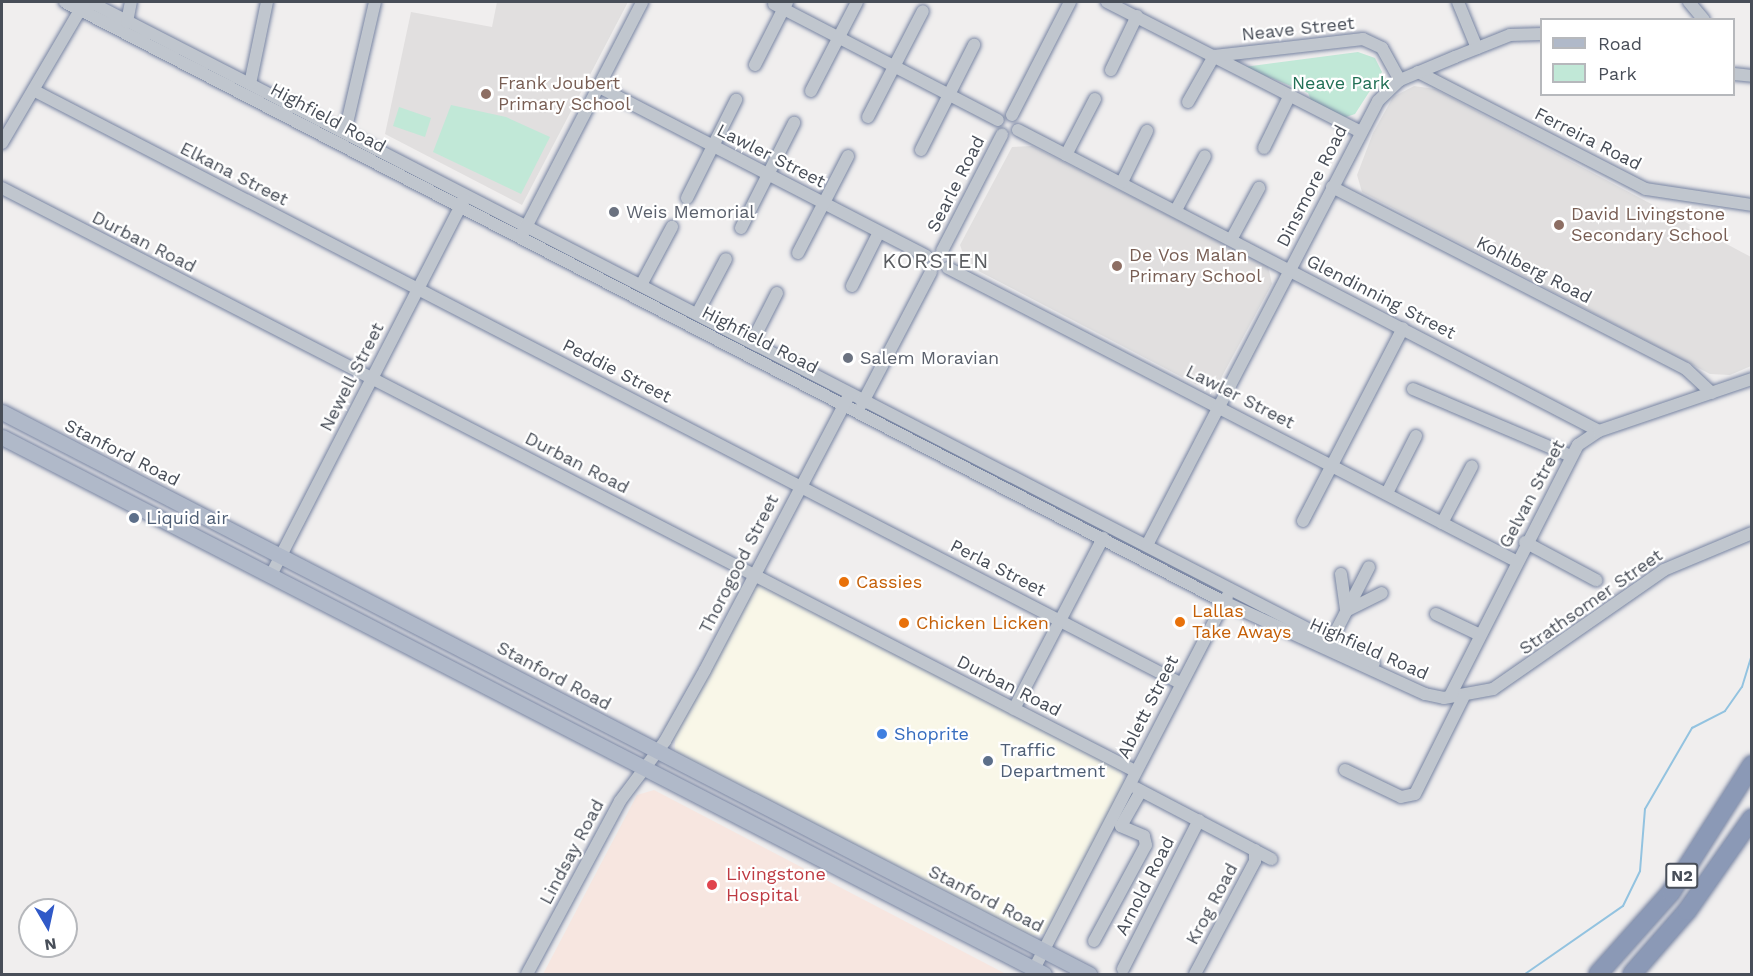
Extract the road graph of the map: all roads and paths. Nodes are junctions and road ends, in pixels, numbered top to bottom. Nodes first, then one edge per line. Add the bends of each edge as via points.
1 (64, 2) edge
2 (132, 2) edge
3 (267, 2) edge
4 (375, 2) edge
5 (642, 2) edge
6 (857, 2) edge
7 (1070, 2) edge
8 (1107, 2) edge
9 (1458, 2) edge
10 (1689, 2) edge
11 (85, 4) edge
12 (782, 5) edge
13 (923, 11) dead end
14 (1137, 16) junction
15 (1702, 18) edge
16 (127, 22) junction
17 (1540, 34) edge
18 (840, 37) junction
19 (974, 45) dead end
20 (1477, 48) junction
21 (1214, 56) junction
22 (754, 65) dead end
23 (893, 65) junction
24 (1111, 70) dead end
25 (1418, 72) junction
26 (1735, 74) edge
27 (1752, 76) edge
28 (1400, 80) junction
29 (250, 84) junction
30 (599, 87) junction
31 (35, 91) junction
32 (811, 91) dead end
33 (950, 95) junction
34 (1290, 95) junction
35 (1095, 99) dead end
36 (736, 100) dead end
37 (1188, 102) dead end
38 (1012, 115) junction
39 (868, 117) dead end
40 (998, 120) junction
41 (794, 123) dead end
42 (1018, 129) junction
43 (1147, 131) dead end
44 (345, 132) junction
45 (1361, 132) junction
46 (1002, 135) junction
47 (2, 143) edge
48 (713, 146) junction
49 (1264, 148) dead end
50 (921, 150) dead end
51 (1066, 155) junction
52 (848, 156) dead end
53 (1205, 156) dead end
54 (769, 175) junction
55 (1122, 182) junction
56 (1332, 187) junction
57 (2, 188) edge
58 (1259, 188) dead end
59 (687, 198) dead end
60 (463, 201) junction
61 (824, 204) junction
62 (1752, 205) edge
63 (1176, 210) junction
64 (527, 226) junction
65 (672, 227) dead end
66 (741, 228) dead end
67 (879, 232) junction
68 (521, 237) junction
69 (1232, 238) junction
70 (942, 251) junction
71 (798, 254) dead end
72 (926, 256) junction
73 (726, 259) dead end
74 (948, 268) junction
75 (1290, 270) junction
76 (931, 272) junction
77 (641, 285) junction
78 (852, 286) dead end
79 (417, 288) junction
80 (777, 293) dead end
81 (697, 314) junction
82 (1403, 328) junction
83 (752, 342) junction
84 (371, 379) junction
85 (1752, 380) edge
86 (1413, 389) dead end
87 (1712, 393) junction
88 (848, 398) junction
89 (862, 405) junction
90 (1219, 407) junction
91 (2, 412) edge
92 (908, 422) junction
93 (1599, 431) junction
94 (903, 434) junction
95 (1416, 436) dead end
96 (2, 437) edge
97 (1571, 456) junction
98 (1332, 465) junction
99 (1472, 466) dead end
100 (800, 485) junction
101 (1387, 492) junction
102 (1303, 521) dead end
103 (1442, 523) junction
104 (1752, 533) edge
105 (1104, 538) junction
106 (1525, 542) junction
107 (1147, 545) junction
108 (281, 556) junction
109 (1516, 561) junction
110 (1341, 574) dead end
111 (271, 575) junction
112 (755, 575) junction
113 (1364, 577) dead end
114 (1596, 580) dead end
115 (1231, 591) junction
116 (1382, 593) dead end
117 (1224, 603) junction
118 (1346, 611) junction
119 (1436, 614) dead end
120 (1060, 620) junction
121 (1478, 634) junction
122 (1330, 641) junction
123 (1180, 683) junction
124 (1447, 696) junction
125 (1464, 696) junction
126 (1014, 709) junction
127 (656, 751) junction
128 (643, 766) junction
129 (1749, 769) edge
130 (1345, 770) dead end
131 (1135, 771) junction
132 (1130, 785) junction
133 (1142, 791) junction
134 (1752, 818) edge
135 (1199, 820) junction
136 (1255, 850) junction
137 (1727, 858) junction
138 (1271, 859) dead end
139 (1094, 941) dead end
140 (1043, 950) junction
141 (1123, 969) dead end
142 (1039, 972) edge
143 (527, 975) edge
144 (1089, 975) edge
145 (1195, 975) edge
146 (1582, 975) edge
147 (1598, 975) edge
148 (1632, 975) edge
149 (1642, 975) edge

1 - 11 street, Highfield Road
2 - 16 street
3 - 29 street
4 - 44 street
5 - 30 street
6 - 18 street
7 - 38 street
8 - 14 street, Neave Street
9 - 20 street
10 - 15 street
11 - 16 street, Highfield Road
11 - 31 street
11 - 60 street, Highfield Road
12 - 18 street
12 - 22 street
13 - 23 street
14 - 21 street, Neave Street
14 - 24 street
16 - 29 street, Highfield Road
17 - 20 street, Dinsmore Road via 1510,35
18 - 23 street
18 - 32 street
19 - 33 street
20 - 25 street, Dinsmore Road
21 - 28 street, Neave Street via 1368,40 1383,48
21 - 34 street, Neave Street
21 - 37 street
23 - 33 street
23 - 39 street
25 - 28 street, Dinsmore Road
25 - 62 street, Ferreira Road via 1646,189
26 - 27 street
28 - 45 street, Dinsmore Road via 1378,101
29 - 44 street, Highfield Road
30 - 48 street, Lawler Street
30 - 64 street
31 - 47 street
31 - 79 street, Elkana Street
33 - 40 street
33 - 50 street
34 - 45 street, Neave Street
34 - 49 street
35 - 51 street
36 - 48 street
38 - 40 street
38 - 42 street
40 - 46 street
41 - 54 street
42 - 46 street
42 - 51 street, Glendinning Street
43 - 55 street
44 - 60 street, Highfield Road
45 - 56 street, Dinsmore Road
46 - 70 street, Searle Road
48 - 54 street, Lawler Street
48 - 59 street
51 - 55 street, Glendinning Street
52 - 61 street
53 - 63 street
54 - 61 street, Lawler Street
54 - 66 street
55 - 63 street, Glendinning Street
56 - 75 street, Dinsmore Road
56 - 87 street, Kohlberg Road via 1686,369
57 - 84 street, Durban Road
58 - 69 street
60 - 64 street, Highfield Road
60 - 68 street, Highfield Road
60 - 79 street, Newell Street
61 - 67 street, Lawler Street
61 - 71 street
63 - 69 street, Glendinning Street
64 - 68 street
64 - 77 street, Highfield Road
65 - 77 street
67 - 72 street, Lawler Street
67 - 78 street
68 - 88 street, Highfield Road
69 - 75 street, Glendinning Street
70 - 72 street
70 - 74 street
72 - 76 street
73 - 81 street
74 - 76 street
74 - 90 street, Lawler Street
75 - 82 street, Glendinning Street
75 - 90 street, Dinsmore Road
76 - 89 street
77 - 81 street, Highfield Road
79 - 84 street, Newell Street
79 - 100 street, Peddie Street
80 - 83 street
81 - 83 street, Highfield Road
82 - 93 street, Glendinning Street
82 - 98 street
83 - 88 street, Highfield Road
84 - 108 street, Newell Street
84 - 112 street, Durban Road
85 - 87 street, Gelvan Street
86 - 97 street
87 - 93 street, Gelvan Street
88 - 89 street, Highfield Road
88 - 100 street, Thorogood Street
89 - 92 street, Highfield Road
89 - 94 street, Highfield Road
90 - 98 street, Lawler Street
90 - 107 street, Dinsmore Road
91 - 108 main road, Stanford Road
92 - 94 street
92 - 107 street, Highfield Road
93 - 97 street, Gelvan Street
94 - 105 street, Highfield Road
95 - 101 street
96 - 111 main road
97 - 106 street, Gelvan Street
98 - 101 street, Lawler Street
98 - 102 street
99 - 103 street
100 - 112 street, Thorogood Street
100 - 120 street, Perla Street
101 - 103 street, Lawler Street
103 - 109 street, Lawler Street
104 - 125 street, Strathsomer Street via 1664,570 1511,679
105 - 117 street, Highfield Road
105 - 120 street
106 - 109 street, Gelvan Street
106 - 114 street
107 - 115 street, Highfield Road
108 - 111 street, Newell Street
108 - 127 main road, Stanford Road
109 - 121 street, Gelvan Street
110 - 118 street
111 - 128 main road
112 - 126 street, Durban Road
112 - 127 street, Thorogood Street
113 - 118 street
115 - 117 street, Ablett Street
115 - 122 street, Highfield Road
116 - 118 street
117 - 123 street, Ablett Street
117 - 124 street, Highfield Road via 1392,681
118 - 122 street
119 - 121 street
120 - 123 street, Perla Street
120 - 126 street
121 - 124 street, Gelvan Street
122 - 124 street, Highfield Road via 1414,685
123 - 131 street, Ablett Street
124 - 125 street, Strathsomer Street
125 - 130 street via 1415,794 1401,797
126 - 131 street, Durban Road
127 - 128 street, Lindsay Road
127 - 140 main road, Stanford Road
128 - 142 main road
128 - 143 street, Lindsay Road
129 - 146 highway via 1664,888
129 - 147 highway, N2 via 1671,892
131 - 132 street, Ablett Street
132 - 133 street
132 - 140 street, Ablett Street
133 - 135 street
133 - 139 street via 1121,826 1144,836 1146,845
134 - 137 highway, N2
135 - 136 street
135 - 141 street, Arnold Road
136 - 138 street
136 - 145 street, Krog Road via 1255,861
137 - 148 highway, N2
137 - 149 highway
140 - 142 street, Ablett Street
140 - 144 main road, Stanford Road

